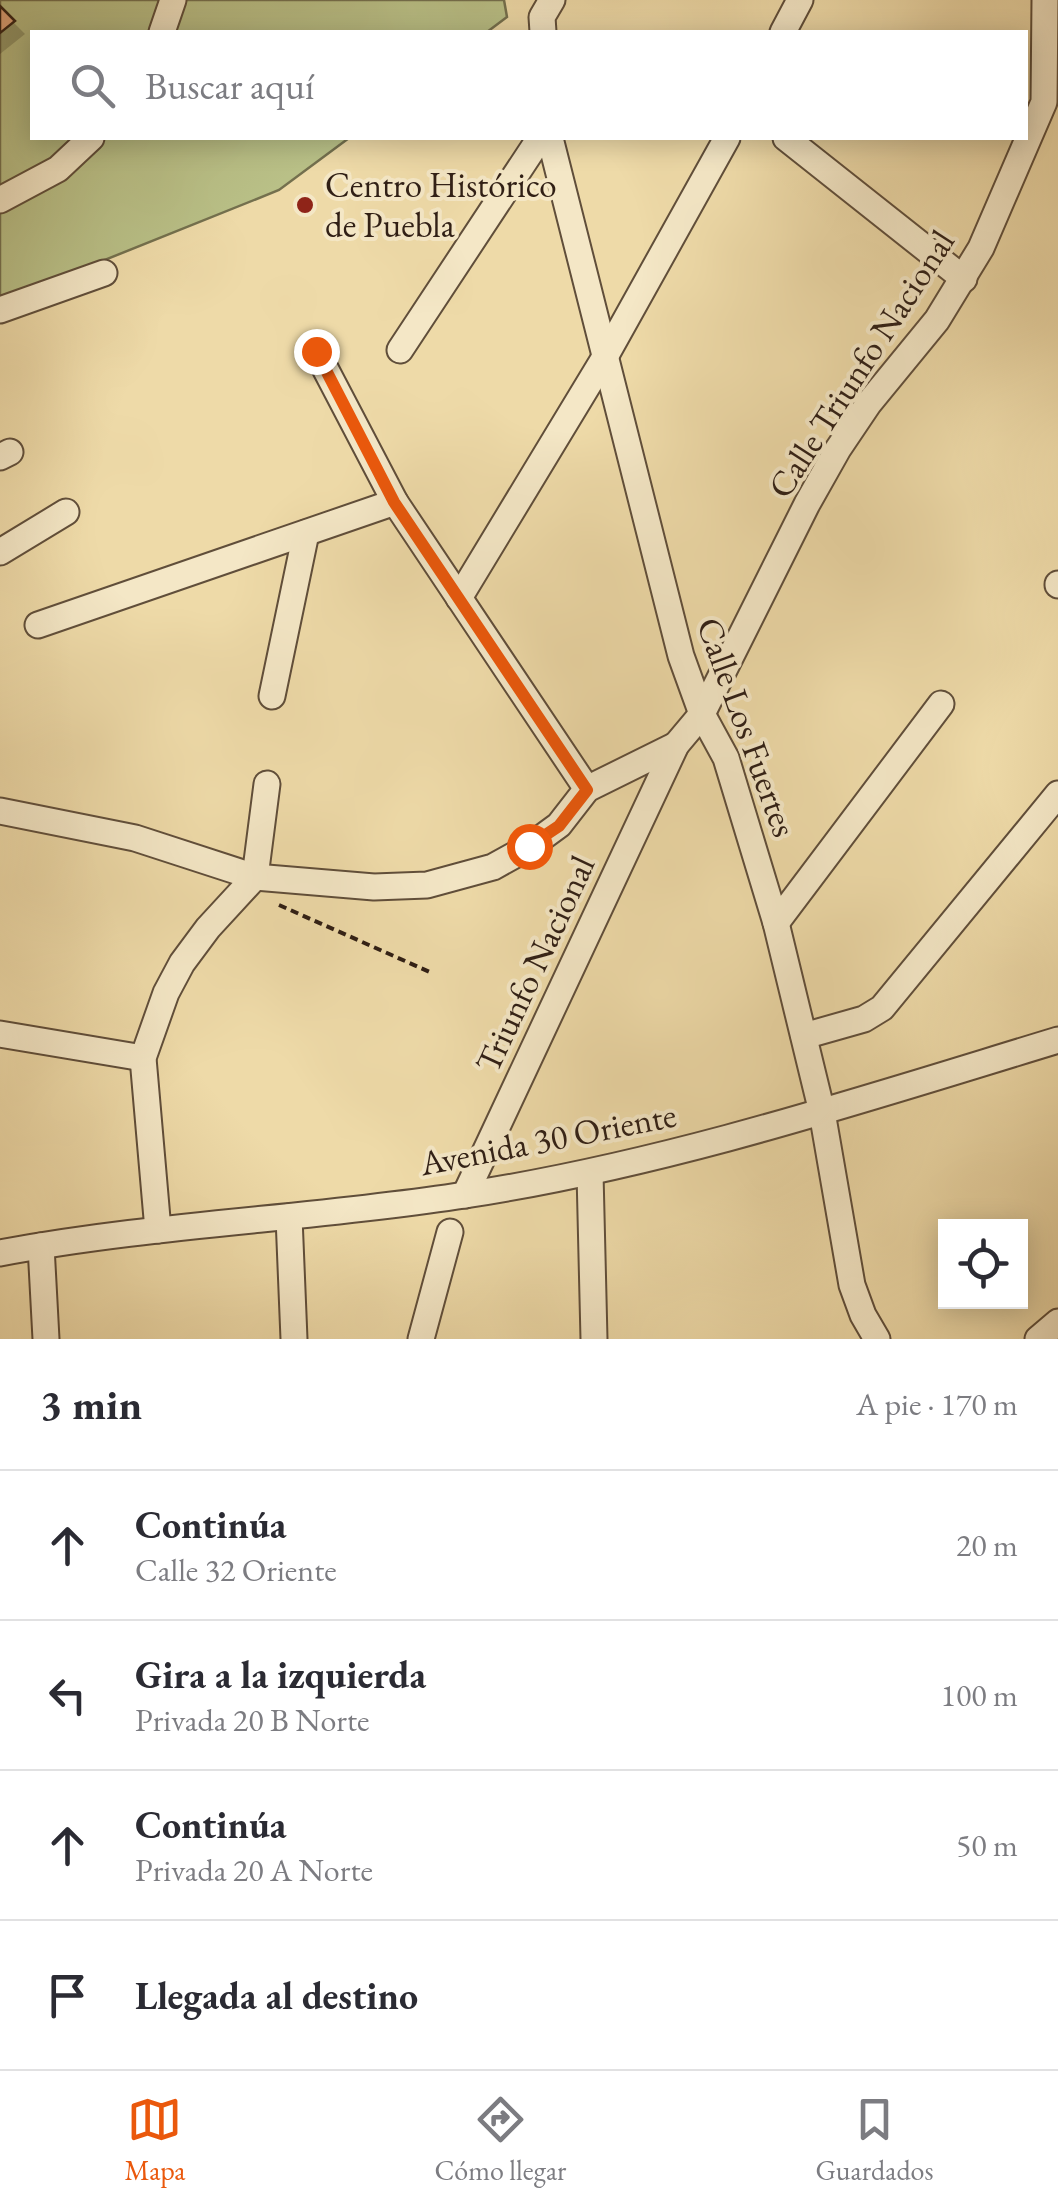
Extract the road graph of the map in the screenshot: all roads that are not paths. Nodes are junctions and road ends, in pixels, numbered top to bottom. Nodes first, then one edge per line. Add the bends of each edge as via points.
1 (173, 0) edge
2 (800, 0) edge
3 (1045, 0) edge
4 (163, 30) edge
5 (784, 30) edge
6 (1051, 109) edge
7 (90, 140) edge
8 (539, 140) edge
9 (551, 140) edge
10 (726, 140) edge
11 (789, 140) edge
12 (0, 200) edge
13 (104, 273) dead end
14 (964, 279) junction
15 (0, 310) edge
16 (400, 350) dead end
17 (316, 351) dead end
18 (605, 356) junction
19 (394, 502) junction
20 (66, 512) dead end
21 (306, 533) junction
22 (0, 552) edge
23 (460, 598) junction
24 (38, 625) dead end
25 (272, 696) dead end
26 (942, 704) dead end
27 (702, 714) junction
28 (676, 745) junction
29 (266, 784) dead end
30 (587, 790) junction
31 (1058, 794) edge
32 (0, 811) edge
33 (248, 882) junction
34 (776, 923) junction
35 (0, 1034) edge
36 (804, 1036) junction
37 (1058, 1040) edge
38 (143, 1058) junction
39 (822, 1112) junction
40 (590, 1173) junction
41 (465, 1195) junction
42 (288, 1217) junction
43 (158, 1230) junction
44 (450, 1232) dead end
45 (40, 1246) junction
46 (0, 1254) edge
47 (1058, 1322) edge
48 (46, 1339) edge
49 (294, 1339) edge
50 (421, 1339) edge
51 (594, 1339) edge
52 (877, 1339) edge
53 (1038, 1339) edge

1 - 4 street
2 - 5 street
3 - 6 street
6 - 14 street, Calle Triunfo Nacional
7 - 12 street via 58,169
8 - 16 street
9 - 18 street, Calle Los Fuertes
10 - 18 street
11 - 14 street
13 - 15 street
14 - 27 street, Calle Triunfo Nacional via 838,449
17 - 19 street
18 - 23 street
18 - 27 street, Calle Los Fuertes via 669,612
19 - 21 street
19 - 23 street
20 - 22 street
21 - 24 street
21 - 25 street
23 - 30 street
26 - 34 street
27 - 28 street, Triunfo Nacional
27 - 34 street, Calle Los Fuertes via 726,758
28 - 30 street
28 - 41 street, Triunfo Nacional
29 - 33 street
30 - 33 street via 559,826 493,867 427,884
31 - 36 street via 882,1008
32 - 33 street via 135,838
33 - 38 street via 182,963
34 - 36 street, Calle Los Fuertes
35 - 38 street
36 - 39 street, Calle Los Fuertes
37 - 39 street, Avenida 30 Oriente
38 - 43 street
39 - 40 street, Avenida 30 Oriente
39 - 52 street, Calle Los Fuertes via 852,1285
40 - 41 street, Avenida 30 Oriente
40 - 51 street
41 - 42 street, Avenida 30 Oriente
42 - 43 street, Avenida 30 Oriente
42 - 49 street
43 - 45 street, Avenida 30 Oriente
44 - 50 street
45 - 46 street, Avenida 30 Oriente
45 - 48 street
47 - 53 street

